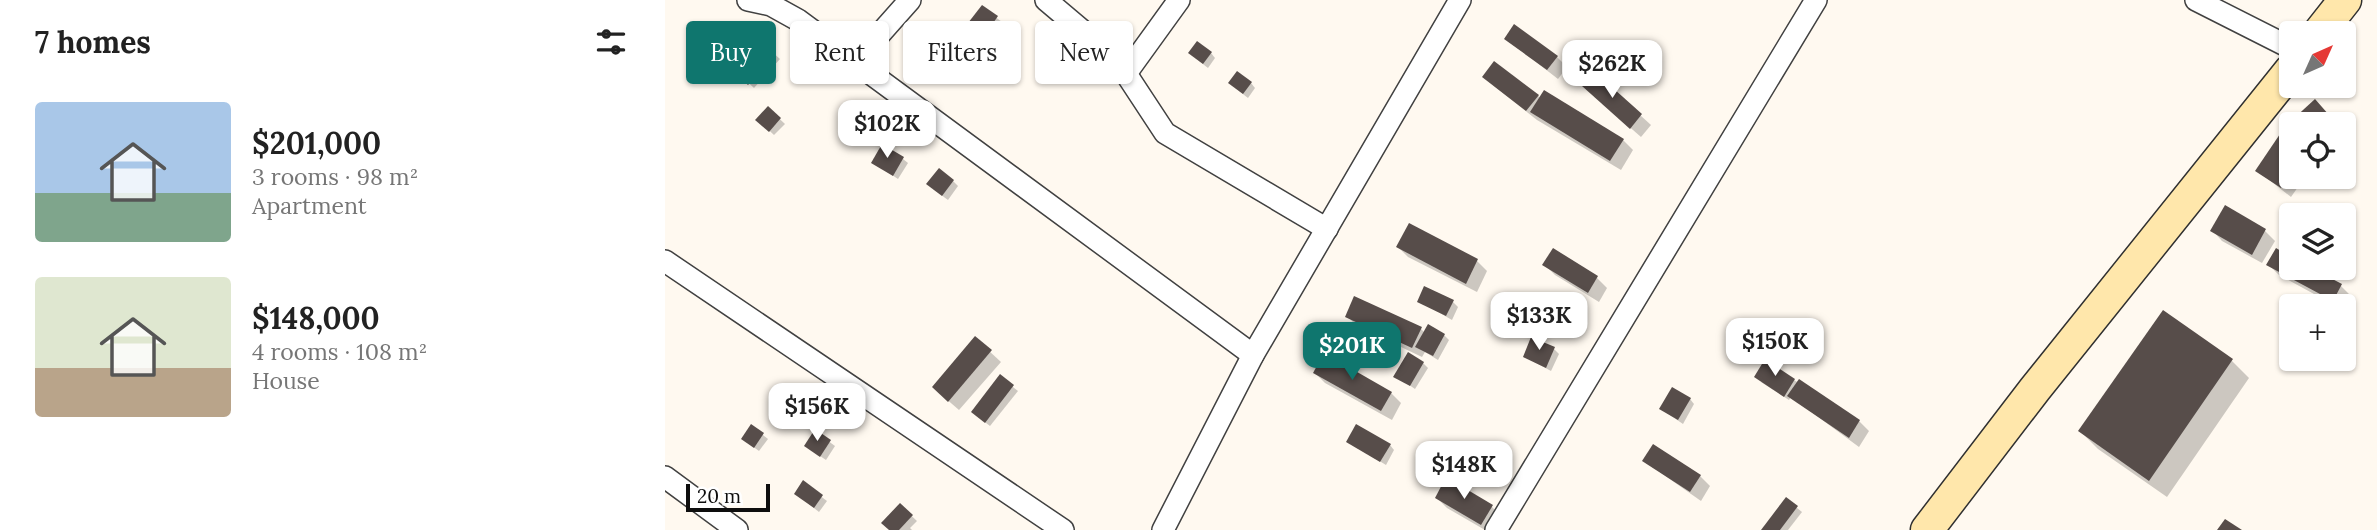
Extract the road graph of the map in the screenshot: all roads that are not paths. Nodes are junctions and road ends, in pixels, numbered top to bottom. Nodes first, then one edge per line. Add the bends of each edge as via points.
1 (748, 0) edge
2 (910, 0) edge
3 (1046, 0) edge
4 (1179, 0) edge
5 (1461, 0) edge
6 (1816, 0) edge
7 (2196, 0) edge
8 (2345, 0) edge
9 (799, 21) edge
10 (1070, 21) edge
11 (2328, 21) edge
12 (889, 24) edge
13 (2279, 42) edge
14 (1133, 64) edge
15 (885, 84) edge
16 (1132, 84) edge
17 (2279, 85) edge
18 (1327, 229) junction
19 (665, 261) edge
20 (1253, 355) junction
21 (665, 477) edge
22 (713, 523) edge
23 (737, 530) edge
24 (1063, 530) edge
25 (1163, 530) edge
26 (1496, 530) edge
27 (1927, 530) edge

1 - 9 street via 771,5
2 - 12 street
3 - 10 street
4 - 14 street
5 - 18 street
6 - 26 street
7 - 13 street
8 - 11 street
15 - 20 street
16 - 18 street via 1165,133
17 - 27 street
18 - 20 street
19 - 24 street
20 - 25 street
21 - 22 street
22 - 23 street

